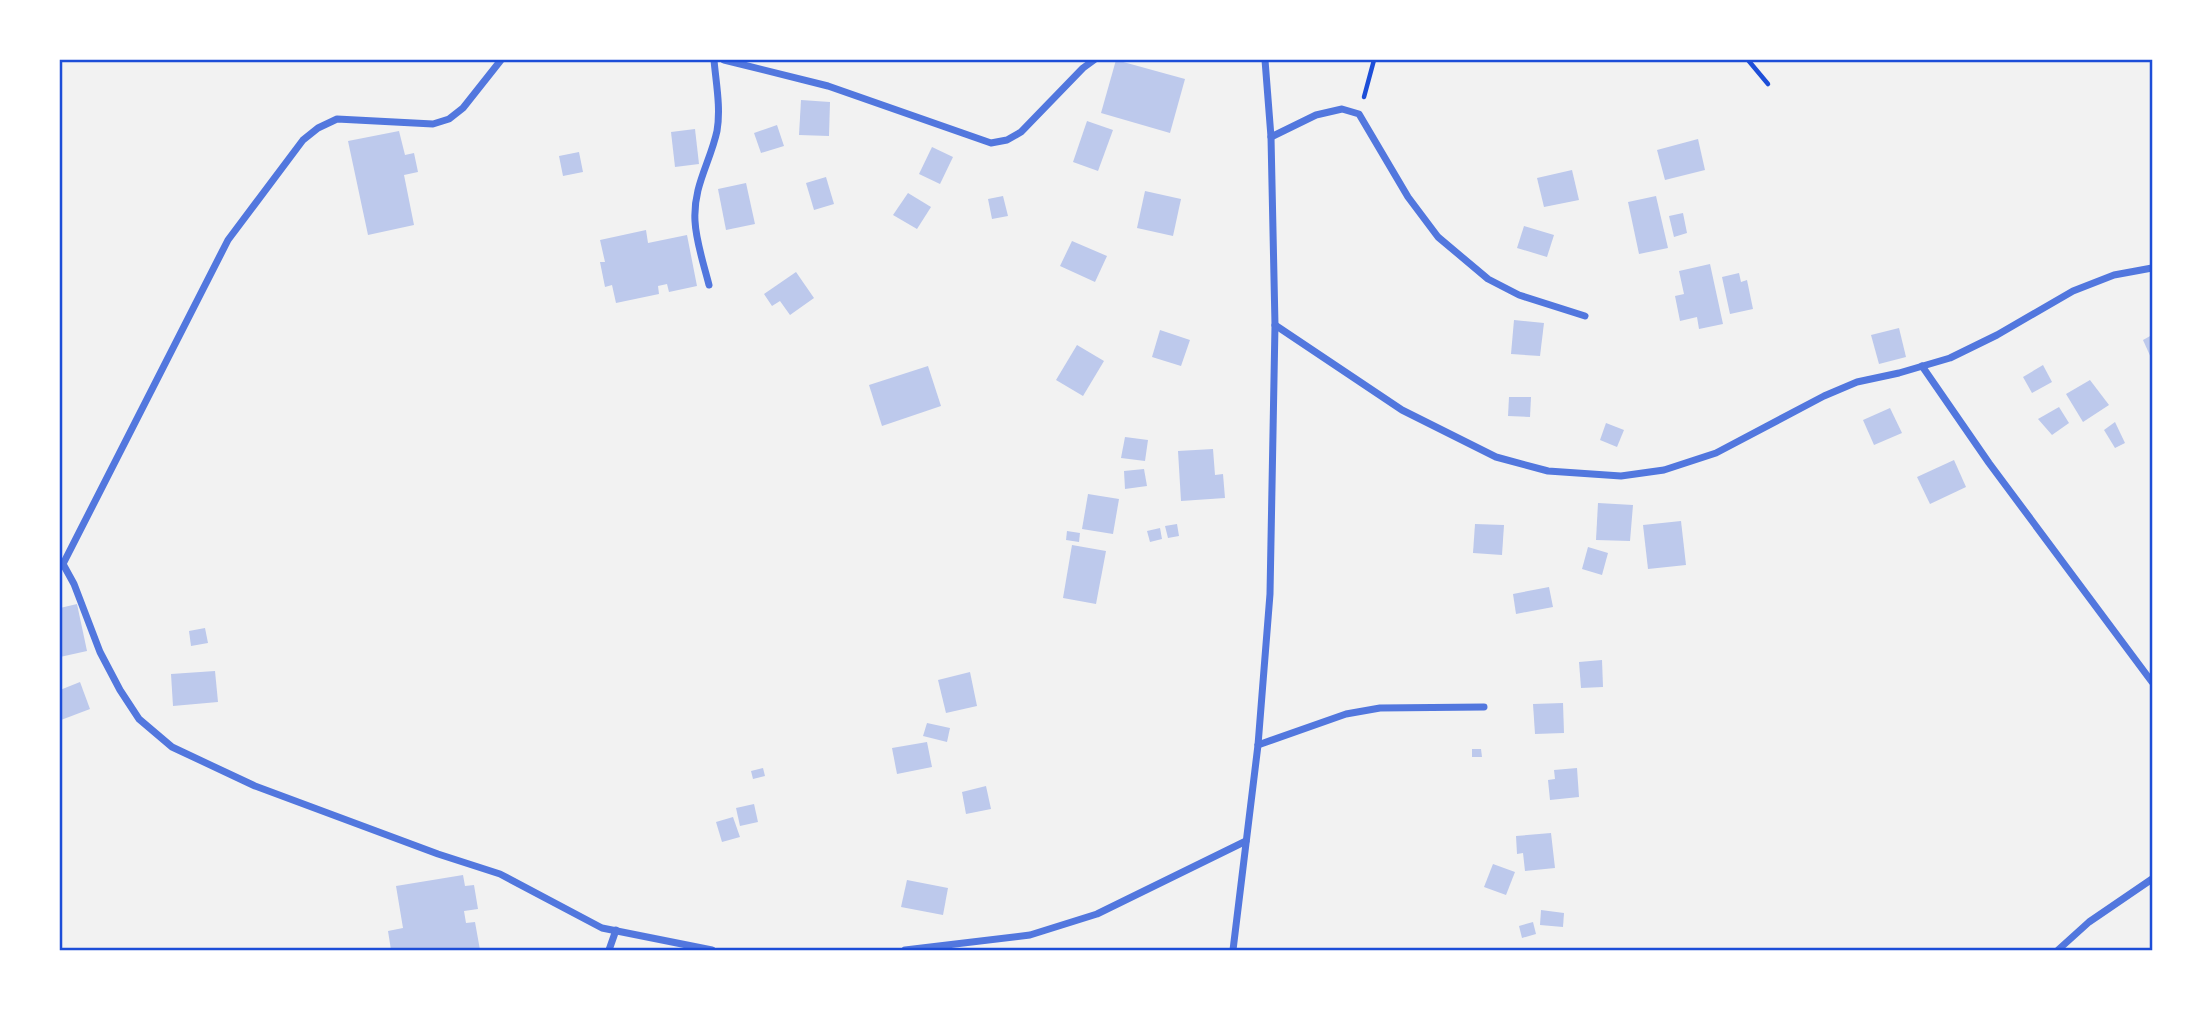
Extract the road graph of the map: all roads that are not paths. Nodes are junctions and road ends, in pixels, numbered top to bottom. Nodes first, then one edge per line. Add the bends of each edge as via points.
1 (501, 60) edge
2 (713, 60) edge
3 (724, 60) edge
4 (1094, 60) edge
5 (1265, 60) edge
6 (1270, 136) junction
7 (2152, 268) edge
8 (709, 285) dead end
9 (1585, 316) dead end
10 (1275, 325) junction
11 (1922, 366) junction
12 (61, 563) edge
13 (2152, 682) edge
14 (1484, 707) dead end
15 (1258, 745) junction
16 (1246, 841) junction
17 (2152, 879) edge
18 (616, 930) junction
19 (609, 950) edge
20 (712, 950) edge
21 (905, 950) edge
22 (1233, 950) edge
23 (2058, 950) edge

1 - 12 street via 450,119 433,124 337,119 303,140 228,240
2 - 8 street via 717,129 700,178 695,222
3 - 4 street via 828,86 991,143 1021,132
5 - 6 street
6 - 9 street via 1316,115 1342,109 1359,114 1408,197 1438,237 1489,279 1518,295
6 - 10 street
7 - 11 street via 2114,275 2073,291 1997,335
10 - 11 street via 1402,410 1496,457 1548,471 1621,476 1664,470 1716,453 1857,382
10 - 15 street via 1270,594
11 - 13 street
12 - 18 street via 120,690 139,719 172,747 255,786 500,874 602,928
14 - 15 street via 1380,708 1346,714
15 - 16 street
16 - 21 street via 1097,914 1030,935
16 - 22 street
17 - 23 street via 2089,922
18 - 19 street
18 - 20 street

